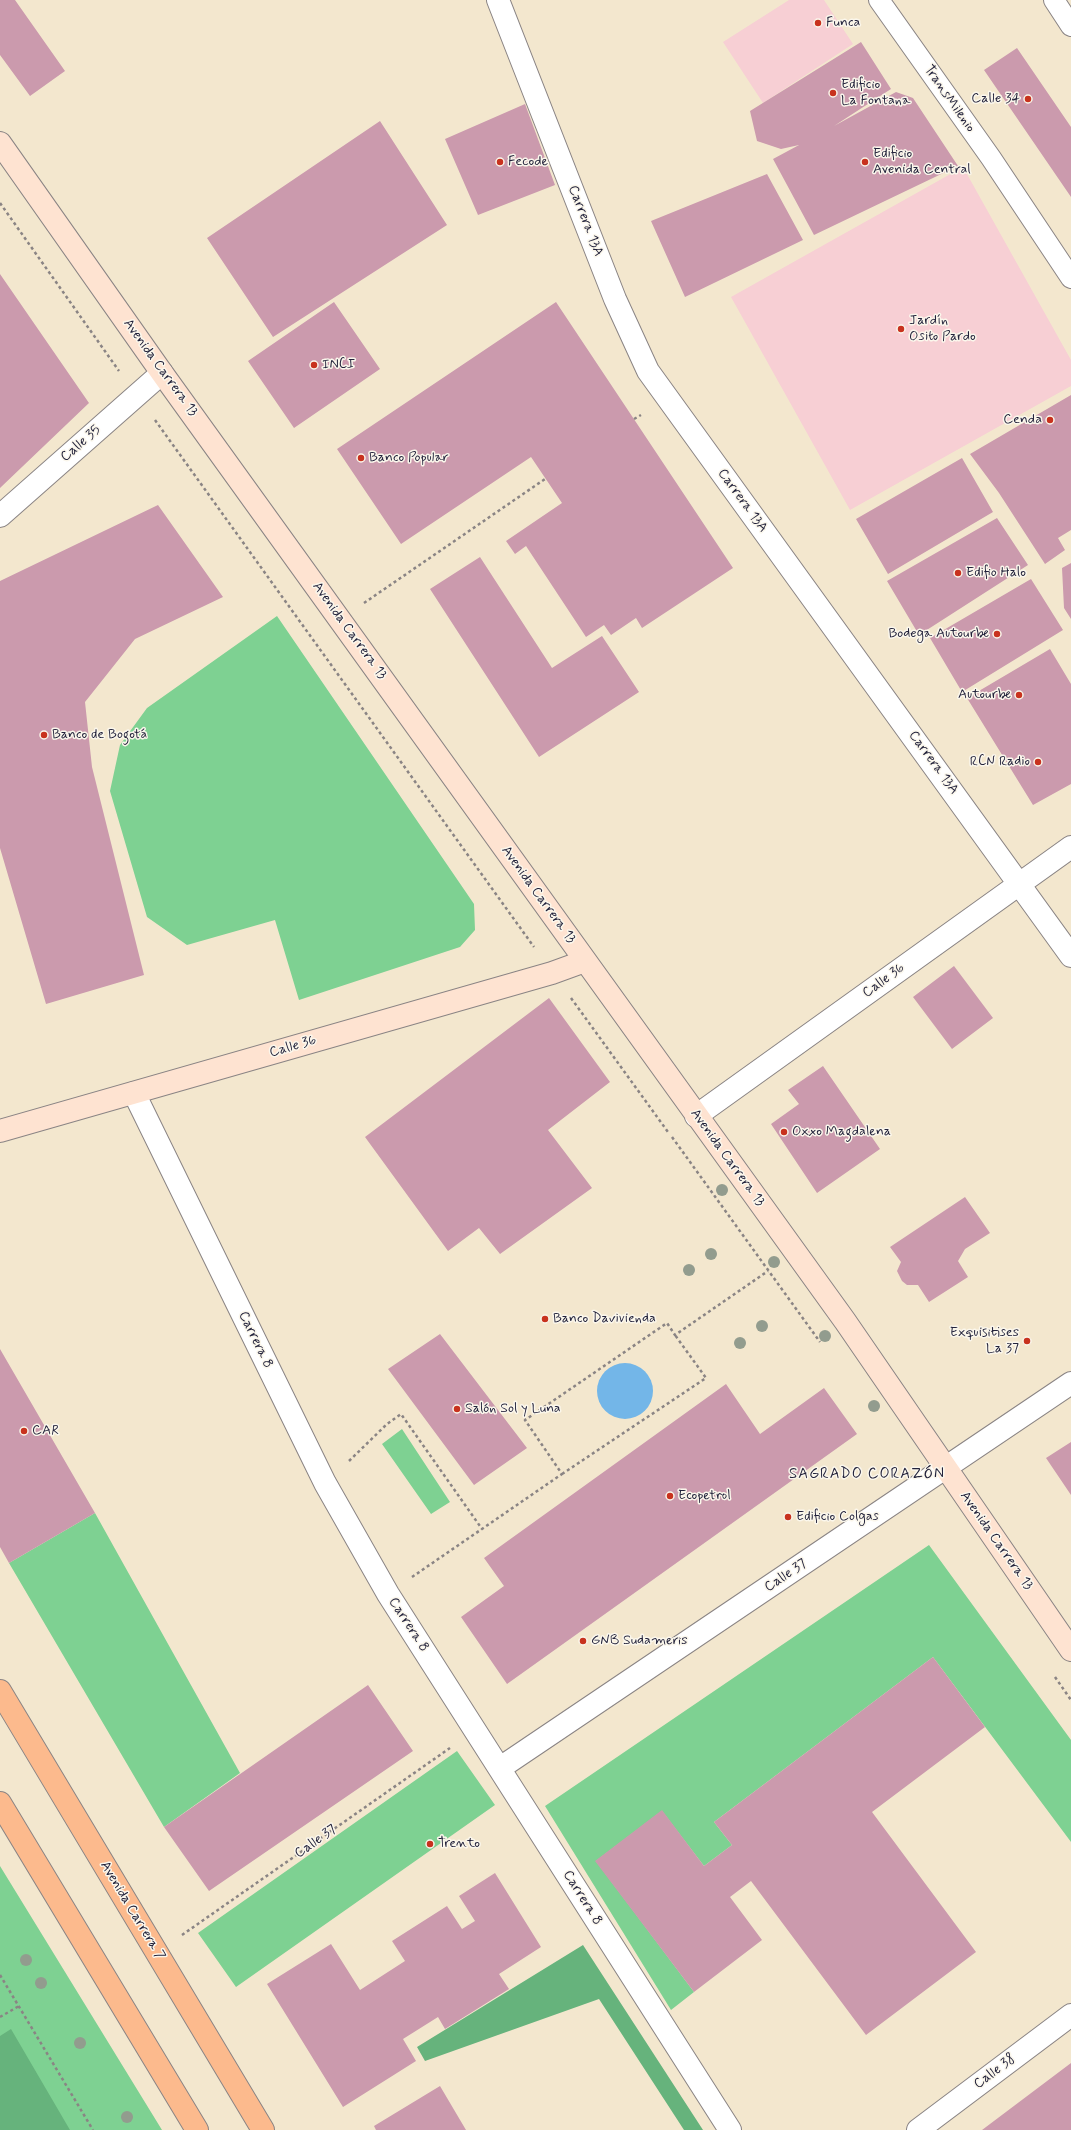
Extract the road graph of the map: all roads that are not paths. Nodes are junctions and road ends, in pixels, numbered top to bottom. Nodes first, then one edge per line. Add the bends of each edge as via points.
1 (498, 0) edge
2 (879, 0) edge
3 (1054, 0) edge
4 (1071, 26) edge
5 (0, 143) edge
6 (1071, 278) edge
7 (162, 373) junction
8 (0, 516) edge
9 (1071, 847) edge
10 (1020, 883) junction
11 (1071, 956) edge
12 (586, 961) junction
13 (134, 1093) junction
14 (696, 1116) junction
15 (0, 1131) edge
16 (1071, 1384) edge
17 (946, 1468) junction
18 (1071, 1650) edge
19 (0, 1691) edge
20 (500, 1768) junction
21 (0, 1803) edge
22 (1071, 2015) edge
23 (197, 2130) edge
24 (263, 2130) edge
25 (730, 2130) edge
26 (918, 2130) edge

1 - 10 street, Carrera 13A via 616,299 648,371
2 - 6 lane, TransMilenio via 991,158
3 - 4 lane
5 - 7 main road, Avenida Carrera 13
7 - 8 street, Calle 35
7 - 12 main road, Avenida Carrera 13
9 - 10 street, Calle 36
10 - 11 street, Carrera 13A
10 - 14 street, Calle 36
12 - 13 main road, Calle 36
12 - 14 main road, Avenida Carrera 13
13 - 15 main road, Calle 36
13 - 20 street, Carrera 8 via 325,1483 388,1594
14 - 17 main road, Avenida Carrera 13
16 - 17 street, Calle 37
17 - 18 main road, Avenida Carrera 13
17 - 20 street, Calle 37
19 - 24 main road, Avenida Carrera 7
20 - 25 street, Carrera 8
21 - 23 main road
22 - 26 street, Calle 38

